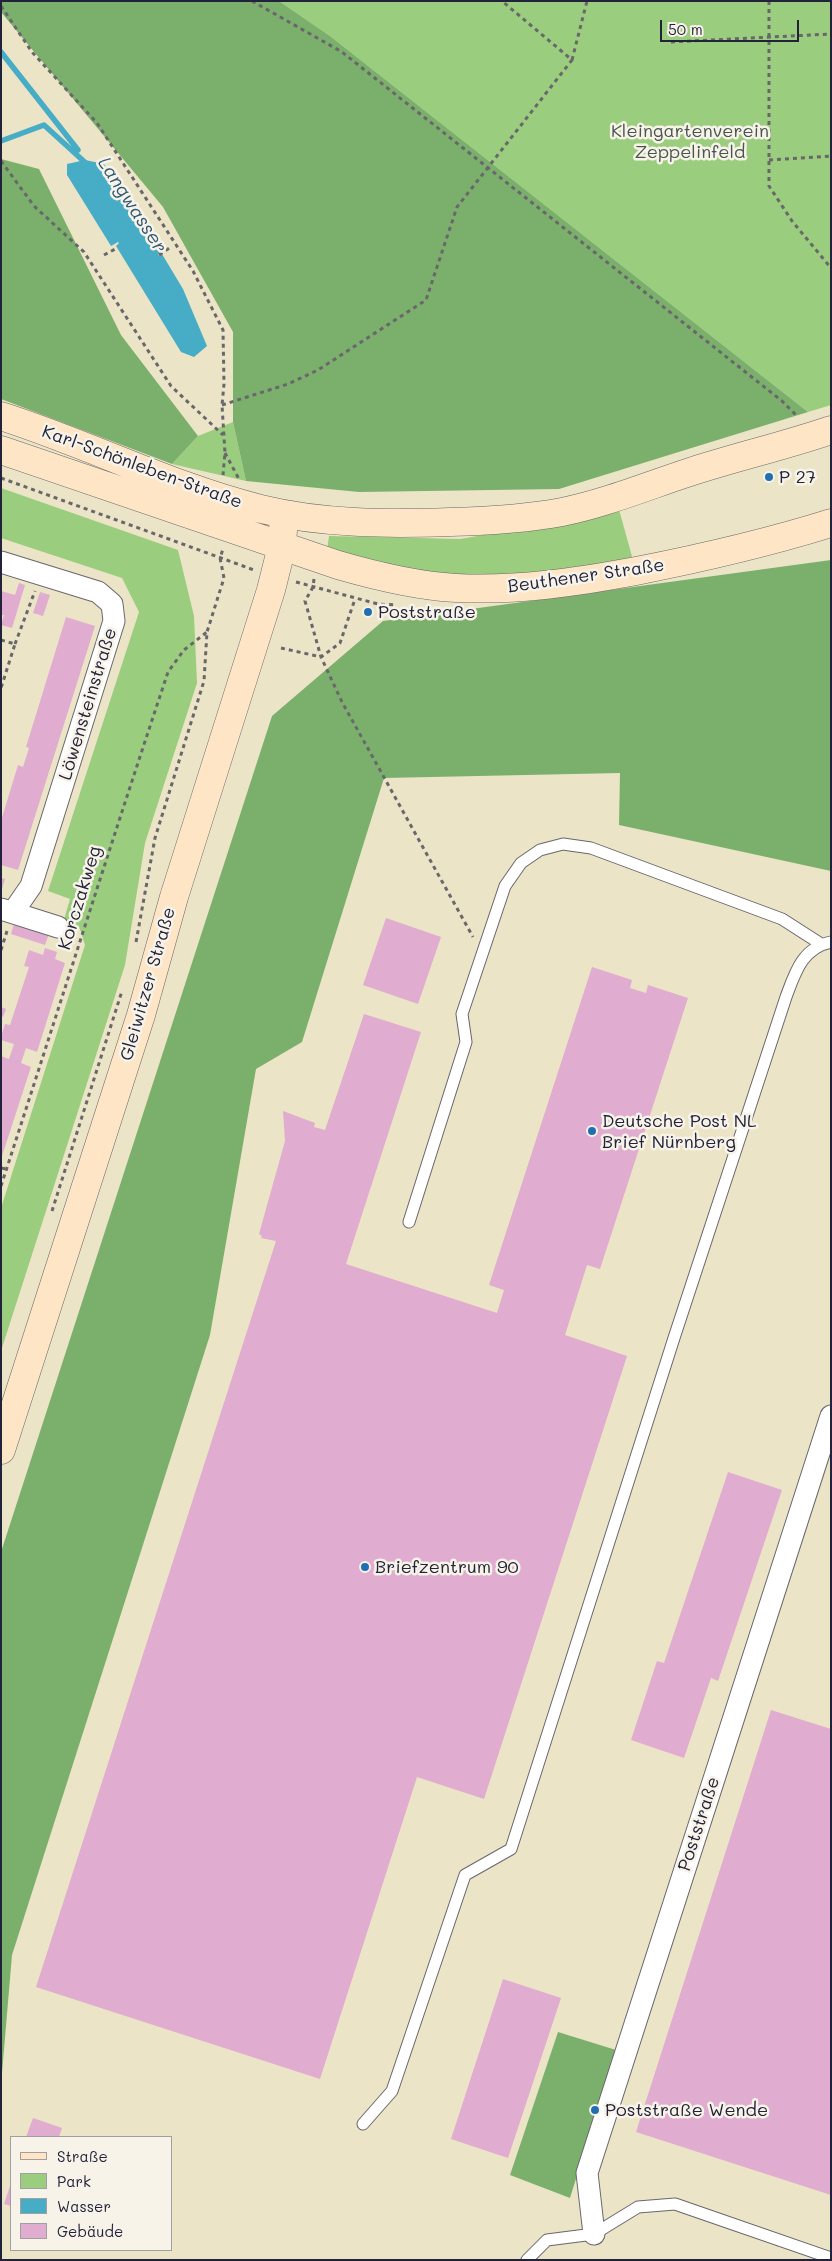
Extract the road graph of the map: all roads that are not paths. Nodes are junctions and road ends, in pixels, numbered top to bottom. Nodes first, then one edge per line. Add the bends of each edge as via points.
1 (1, 416) edge
2 (823, 433) edge
3 (1, 450) edge
4 (284, 514) junction
5 (234, 515) junction
6 (831, 523) edge
7 (282, 546) junction
8 (1, 562) edge
9 (7, 911) edge
10 (58, 927) dead end
11 (826, 943) edge
12 (409, 1222) dead end
13 (831, 1416) edge
14 (1, 1450) edge
15 (363, 2124) dead end
16 (594, 2234) junction
17 (831, 2258) edge
18 (526, 2260) edge

1 - 5 main road, Karl-Schönleben-Straße via 176,483
2 - 4 main road via 594,504 543,515 413,523 342,521
3 - 5 main road, Karl-Schönleben-Straße
4 - 5 main road, Karl-Schönleben-Straße
4 - 7 main road, Gleiwitzer Straße
5 - 7 main road, Karl-Schönleben-Straße
6 - 7 main road, Beuthener Straße via 683,562 558,584 509,588 455,588 384,578
7 - 14 main road, Gleiwitzer Straße via 174,897 141,1016
8 - 9 street, Löwensteinstraße via 98,592 112,604 114,621 31,886
9 - 10 street, Löwensteinstraße
11 - 12 lane via 782,919 591,848 563,844 540,850 520,862 505,886 462,1014 466,1042
11 - 15 lane via 799,963 786,997 511,1849 465,1875 392,2091
13 - 16 street, Poststraße via 587,2172
16 - 17 lane via 638,2207 676,2204
16 - 18 lane via 547,2240

